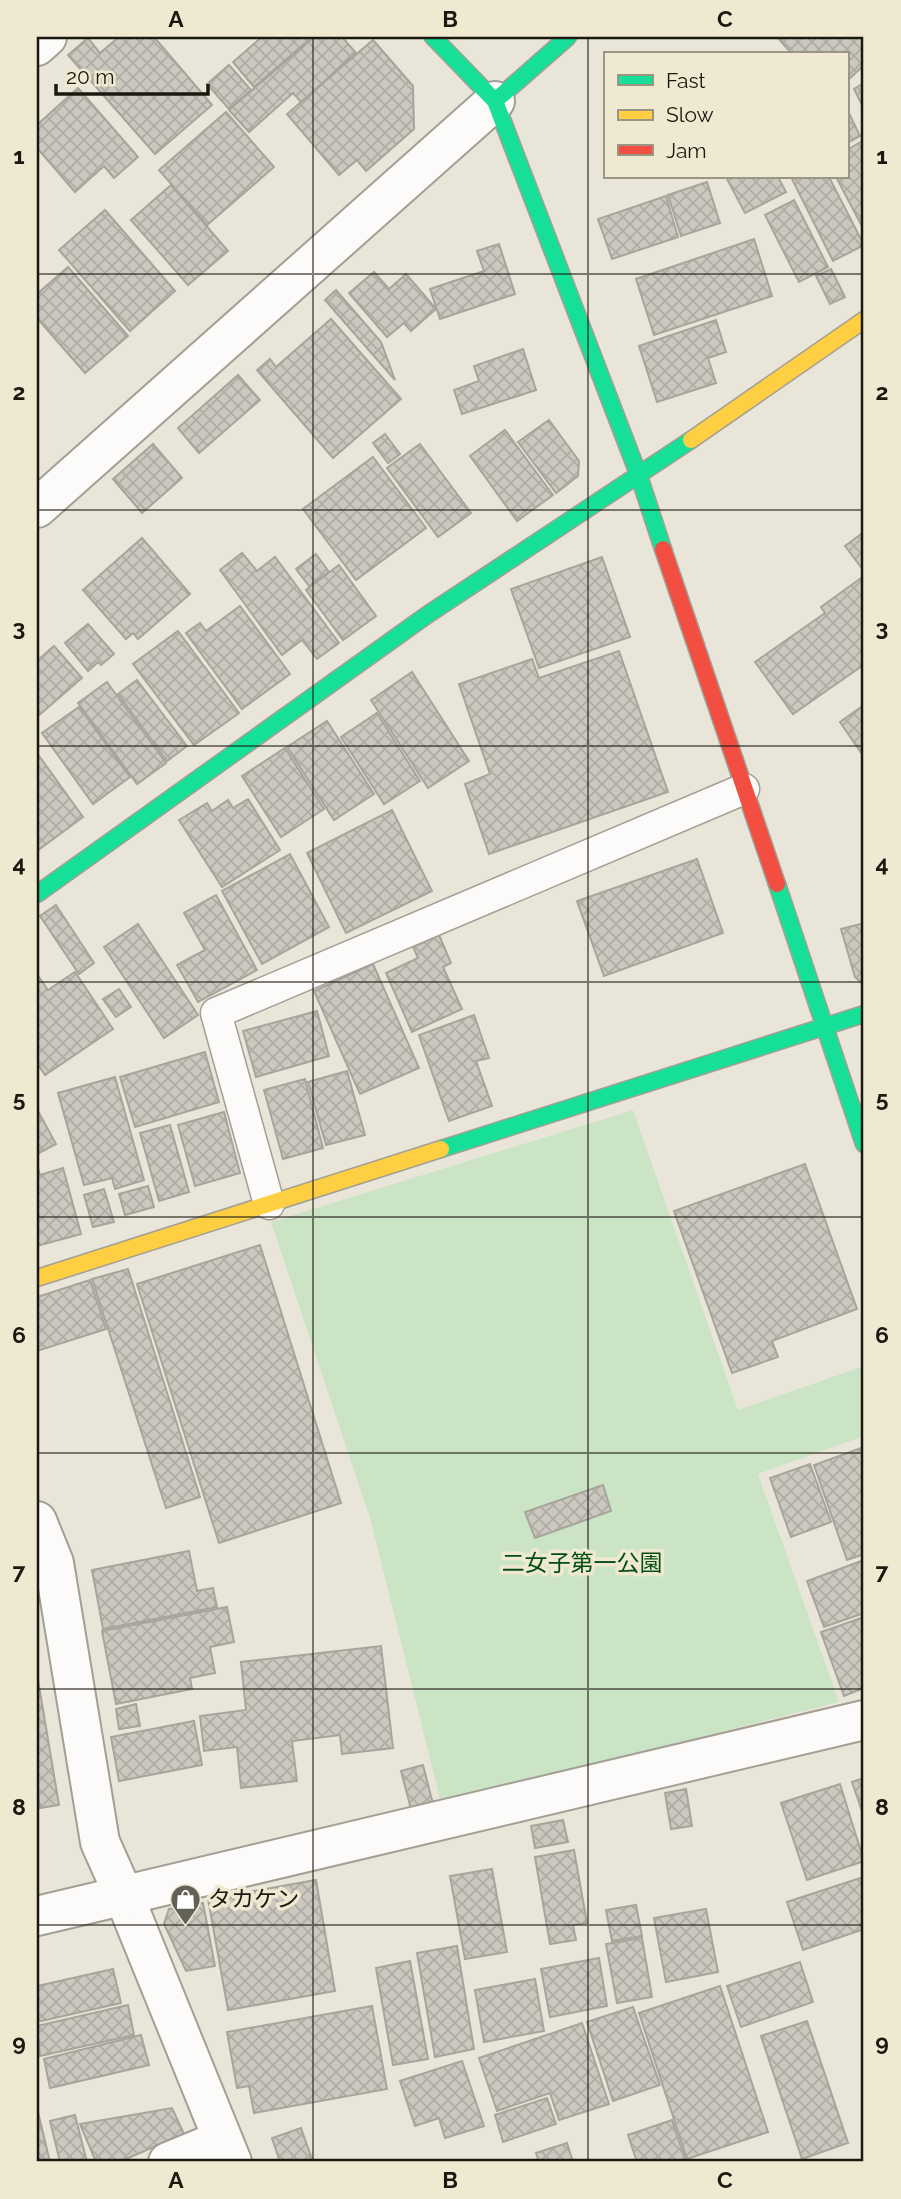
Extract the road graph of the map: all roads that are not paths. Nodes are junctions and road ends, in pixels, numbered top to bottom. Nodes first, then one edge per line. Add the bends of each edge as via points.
1 (47, 37) edge
2 (433, 37) edge
3 (568, 37) edge
4 (37, 46) edge
5 (495, 101) junction
6 (864, 320) edge
7 (639, 476) junction
8 (37, 508) edge
9 (744, 789) junction
10 (37, 894) edge
11 (864, 1014) edge
12 (824, 1027) junction
13 (864, 1144) edge
14 (269, 1204) junction
15 (37, 1278) edge
16 (37, 1521) edge
17 (45, 1566) edge
18 (864, 1720) edge
19 (124, 1896) junction
20 (37, 1916) edge
21 (226, 2151) edge
22 (168, 2162) edge

1 - 4 street
2 - 5 street
3 - 5 street
5 - 7 street
5 - 8 street
6 - 7 street
7 - 9 street
7 - 10 street via 427,615
9 - 12 street
9 - 14 lane via 216,1013
11 - 12 street
12 - 13 street
12 - 14 street
14 - 15 street
16 - 17 street
17 - 19 street via 100,1842
18 - 19 street
19 - 20 street
19 - 21 street
21 - 22 street

